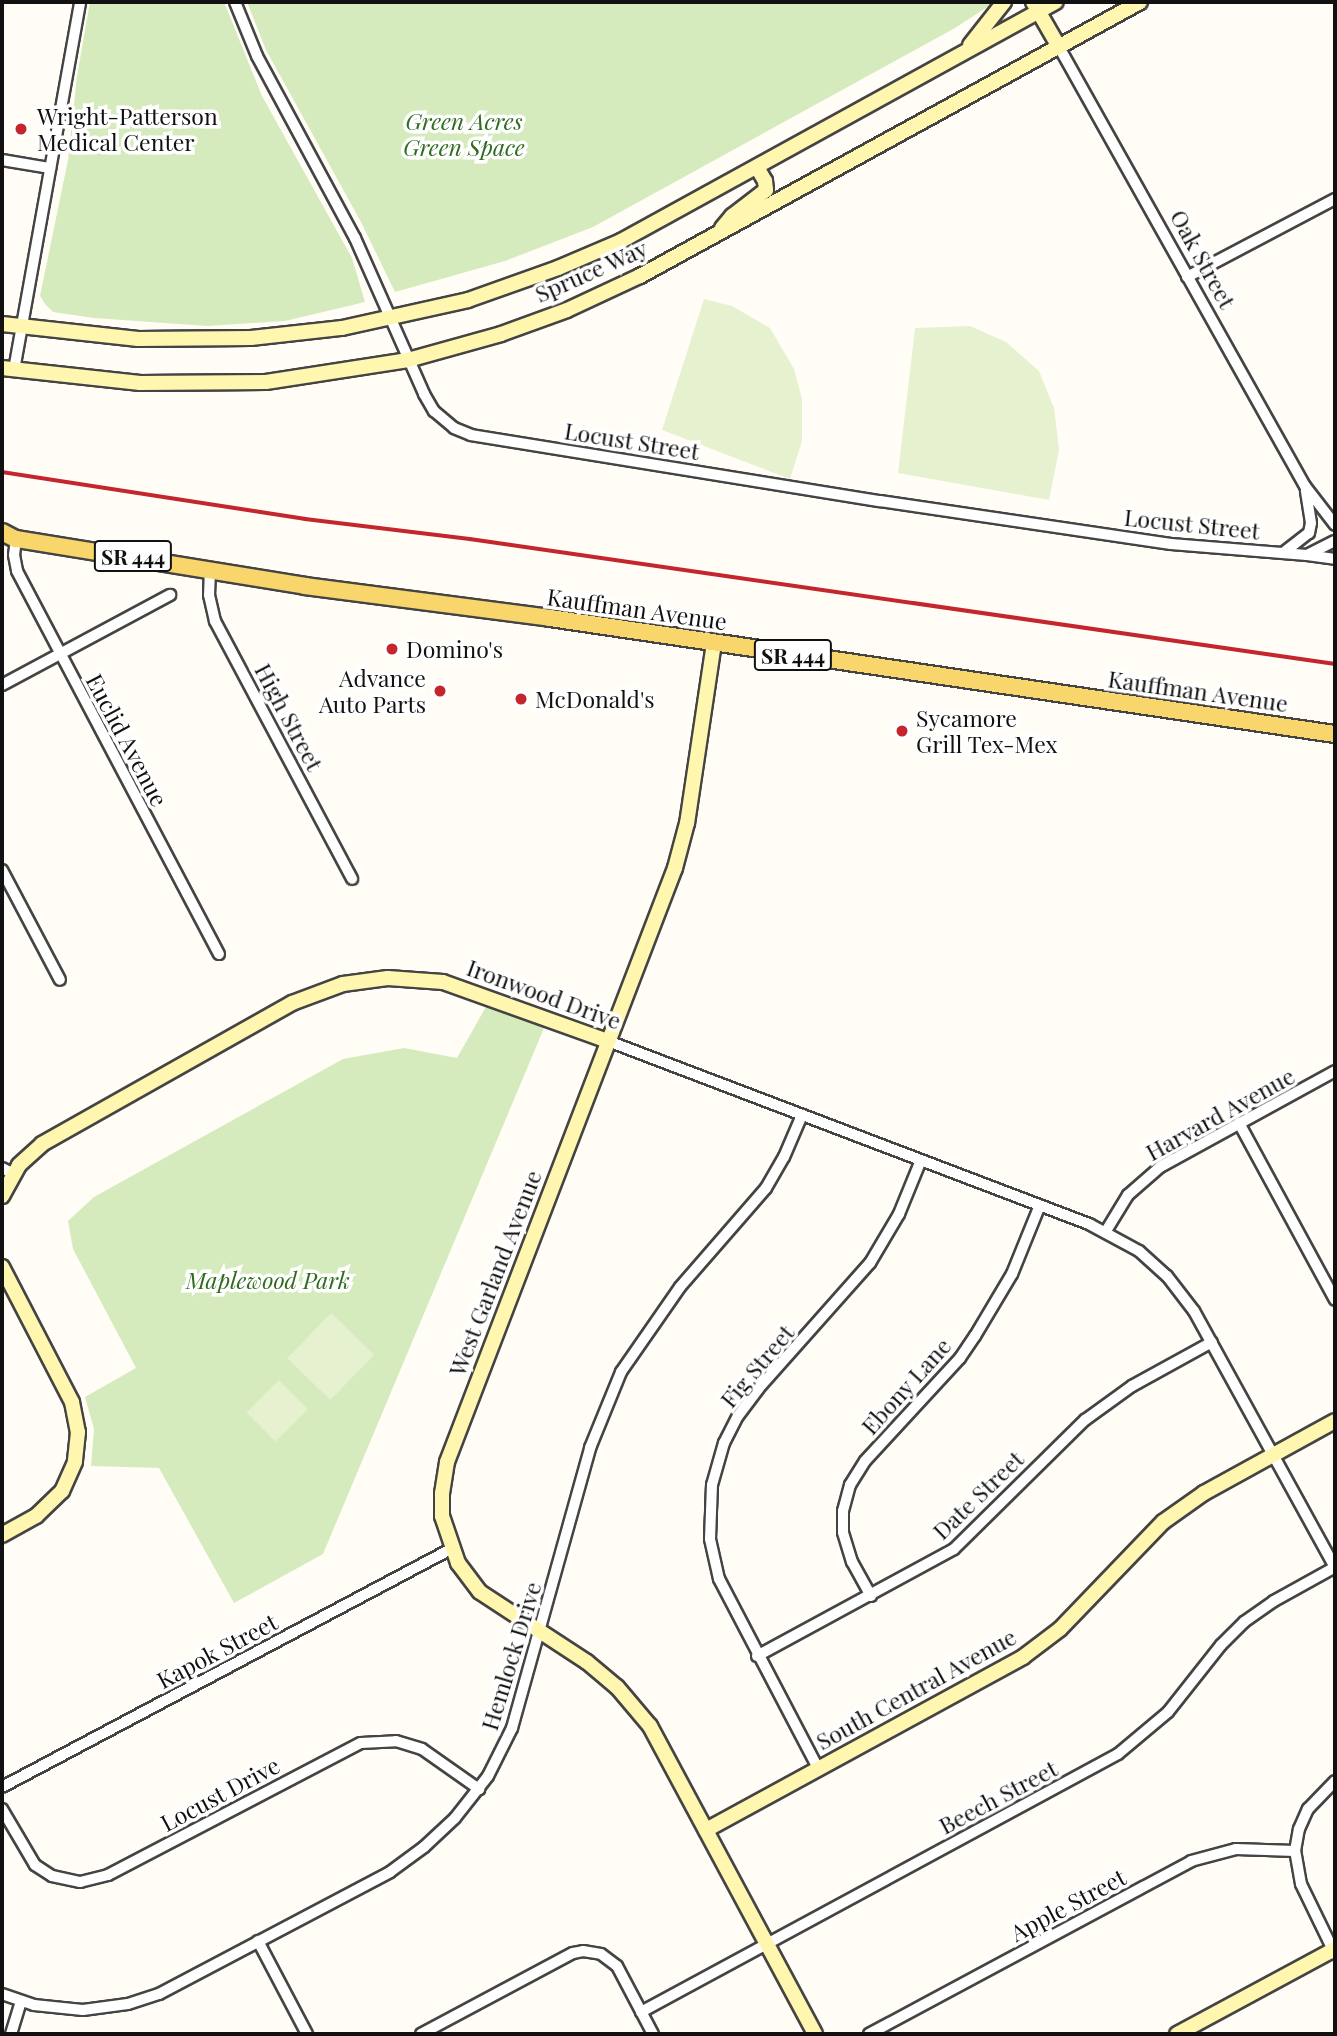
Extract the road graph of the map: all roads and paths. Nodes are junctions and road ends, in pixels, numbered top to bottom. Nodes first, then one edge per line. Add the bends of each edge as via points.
1 (80, 2) edge
2 (235, 2) edge
3 (1004, 2) edge
4 (1056, 2) edge
5 (1140, 2) edge
6 (1036, 6) edge
7 (1059, 47) junction
8 (965, 51) junction
9 (2, 160) edge
10 (51, 167) junction
11 (757, 167) junction
12 (1335, 199) edge
13 (717, 234) junction
14 (1187, 277) junction
15 (390, 318) junction
16 (2, 324) edge
17 (20, 327) junction
18 (408, 360) junction
19 (8, 369) edge
20 (1305, 486) junction
21 (1335, 525) edge
22 (6, 538) edge
23 (1335, 541) edge
24 (1283, 553) junction
25 (1307, 555) junction
26 (1335, 559) edge
27 (210, 568) junction
28 (170, 595) dead end
29 (714, 643) junction
30 (61, 654) junction
31 (2, 685) edge
32 (1335, 734) edge
33 (2, 870) edge
34 (352, 879) dead end
35 (219, 954) dead end
36 (60, 980) dead end
37 (608, 1041) junction
38 (1335, 1071) edge
39 (802, 1115) junction
40 (1240, 1123) junction
41 (921, 1160) junction
42 (7, 1170) edge
43 (2, 1196) edge
44 (1040, 1205) junction
45 (1106, 1231) junction
46 (2, 1267) edge
47 (1335, 1300) edge
48 (1212, 1342) junction
49 (1335, 1421) edge
50 (1274, 1454) junction
51 (2, 1535) edge
52 (451, 1549) junction
53 (1335, 1567) edge
54 (871, 1596) junction
55 (540, 1632) junction
56 (757, 1657) junction
57 (819, 1770) junction
58 (1335, 1781) edge
59 (2, 1787) edge
60 (479, 1789) junction
61 (2, 1809) edge
62 (706, 1830) junction
63 (1295, 1852) junction
64 (258, 1941) junction
65 (767, 1944) junction
66 (1334, 1951) edge
67 (2, 1994) edge
68 (21, 2002) junction
69 (641, 2012) junction
70 (11, 2034) edge
71 (307, 2034) edge
72 (421, 2034) edge
73 (653, 2034) edge
74 (815, 2034) edge
75 (869, 2034) edge
76 (1177, 2034) edge

1 - 10 street
2 - 15 street, Locust Street via 257,56 355,238
3 - 8 street
4 - 6 street, Spruce Way
5 - 7 street, Spruce Way
6 - 7 street, Oak Street
6 - 8 street, Spruce Way
7 - 13 street, Spruce Way
7 - 14 street, Oak Street
8 - 11 street, Spruce Way
9 - 10 street
10 - 17 street
11 - 13 street via 766,190
11 - 15 street, Spruce Way via 621,241 558,268 468,300
12 - 14 street
13 - 18 street, Spruce Way via 571,308
14 - 20 street, Oak Street
15 - 17 street, Spruce Way via 304,333 220,339 138,339
15 - 18 street, Locust Street
16 - 17 street, Spruce Way
17 - 19 street
18 - 19 street, Spruce Way via 310,377 236,383 140,383
18 - 24 street, Locust Street via 434,411 471,435 1171,544
20 - 21 street, Oak Street
20 - 24 street, Locust Street via 1309,533
22 - 27 main road, Kauffman Avenue / SR 444
22 - 30 street, Euclid Avenue via 17,571
23 - 25 street
24 - 25 street, Locust Street
25 - 26 street, Locust Street
27 - 29 main road, Kauffman Avenue / SR 444 via 305,586
27 - 34 street, High Street via 209,595 215,621
28 - 30 street
29 - 32 main road, Kauffman Avenue / SR 444
29 - 37 street, West Garland Avenue via 683,842
30 - 31 street
30 - 35 street, Euclid Avenue
33 - 36 street
37 - 39 street, Ironwood Drive
37 - 42 street, Ironwood Drive via 443,982 388,978 342,984 292,1003 41,1144
37 - 52 street, West Garland Avenue via 447,1462 442,1504
38 - 40 street, Harvard Avenue
39 - 41 street, Ironwood Drive
39 - 55 street, Hemlock Drive via 766,1188 664,1307 621,1372 590,1448
40 - 45 street, Harvard Avenue via 1142,1181 1116,1211
40 - 47 street
41 - 44 street, Ironwood Drive
41 - 56 street, Fig Street via 899,1214 870,1263 749,1400 717,1462 709,1508 714,1562 726,1598
42 - 43 street, Ironwood Drive
44 - 45 street, Ironwood Drive
44 - 54 street, Ebony Lane via 1012,1274 975,1336 865,1461 850,1485 843,1532 852,1562
45 - 48 street, Ironwood Drive via 1167,1276
46 - 51 street via 72,1402 78,1428 75,1462 62,1491 46,1508
48 - 50 street, Ironwood Drive
48 - 54 street, Date Street via 1132,1386 1085,1420 964,1542
49 - 50 street, South Central Avenue
50 - 53 street, Ironwood Drive
50 - 57 street, South Central Avenue via 1163,1522 1060,1629 1023,1657
52 - 55 street, West Garland Avenue via 480,1592
52 - 59 street, Kapok Street
53 - 65 street, Beech Street via 1244,1622 1168,1713 1118,1754
54 - 56 street, Date Street
55 - 60 street, Hemlock Drive via 512,1728
55 - 62 street, West Garland Avenue via 587,1662 636,1708 662,1746
56 - 57 street, Fig Street
57 - 62 street, South Central Avenue
58 - 63 street via 1308,1809
60 - 61 street, Locust Drive via 422,1749 396,1741 360,1743 108,1875 79,1882 52,1876 36,1865
60 - 64 street, Hemlock Drive via 443,1831 398,1866
62 - 65 street, West Garland Avenue
63 - 66 street via 1301,1884
63 - 75 street, Apple Street via 1236,1849 1191,1860
64 - 68 street, Hemlock Drive via 159,1994 128,2004 58,2010
64 - 71 street
65 - 69 street, Beech Street
65 - 74 street, West Garland Avenue
66 - 76 street
67 - 68 street, Hemlock Drive
68 - 70 street
69 - 72 street via 617,1966 601,1954 583,1951
69 - 73 street

